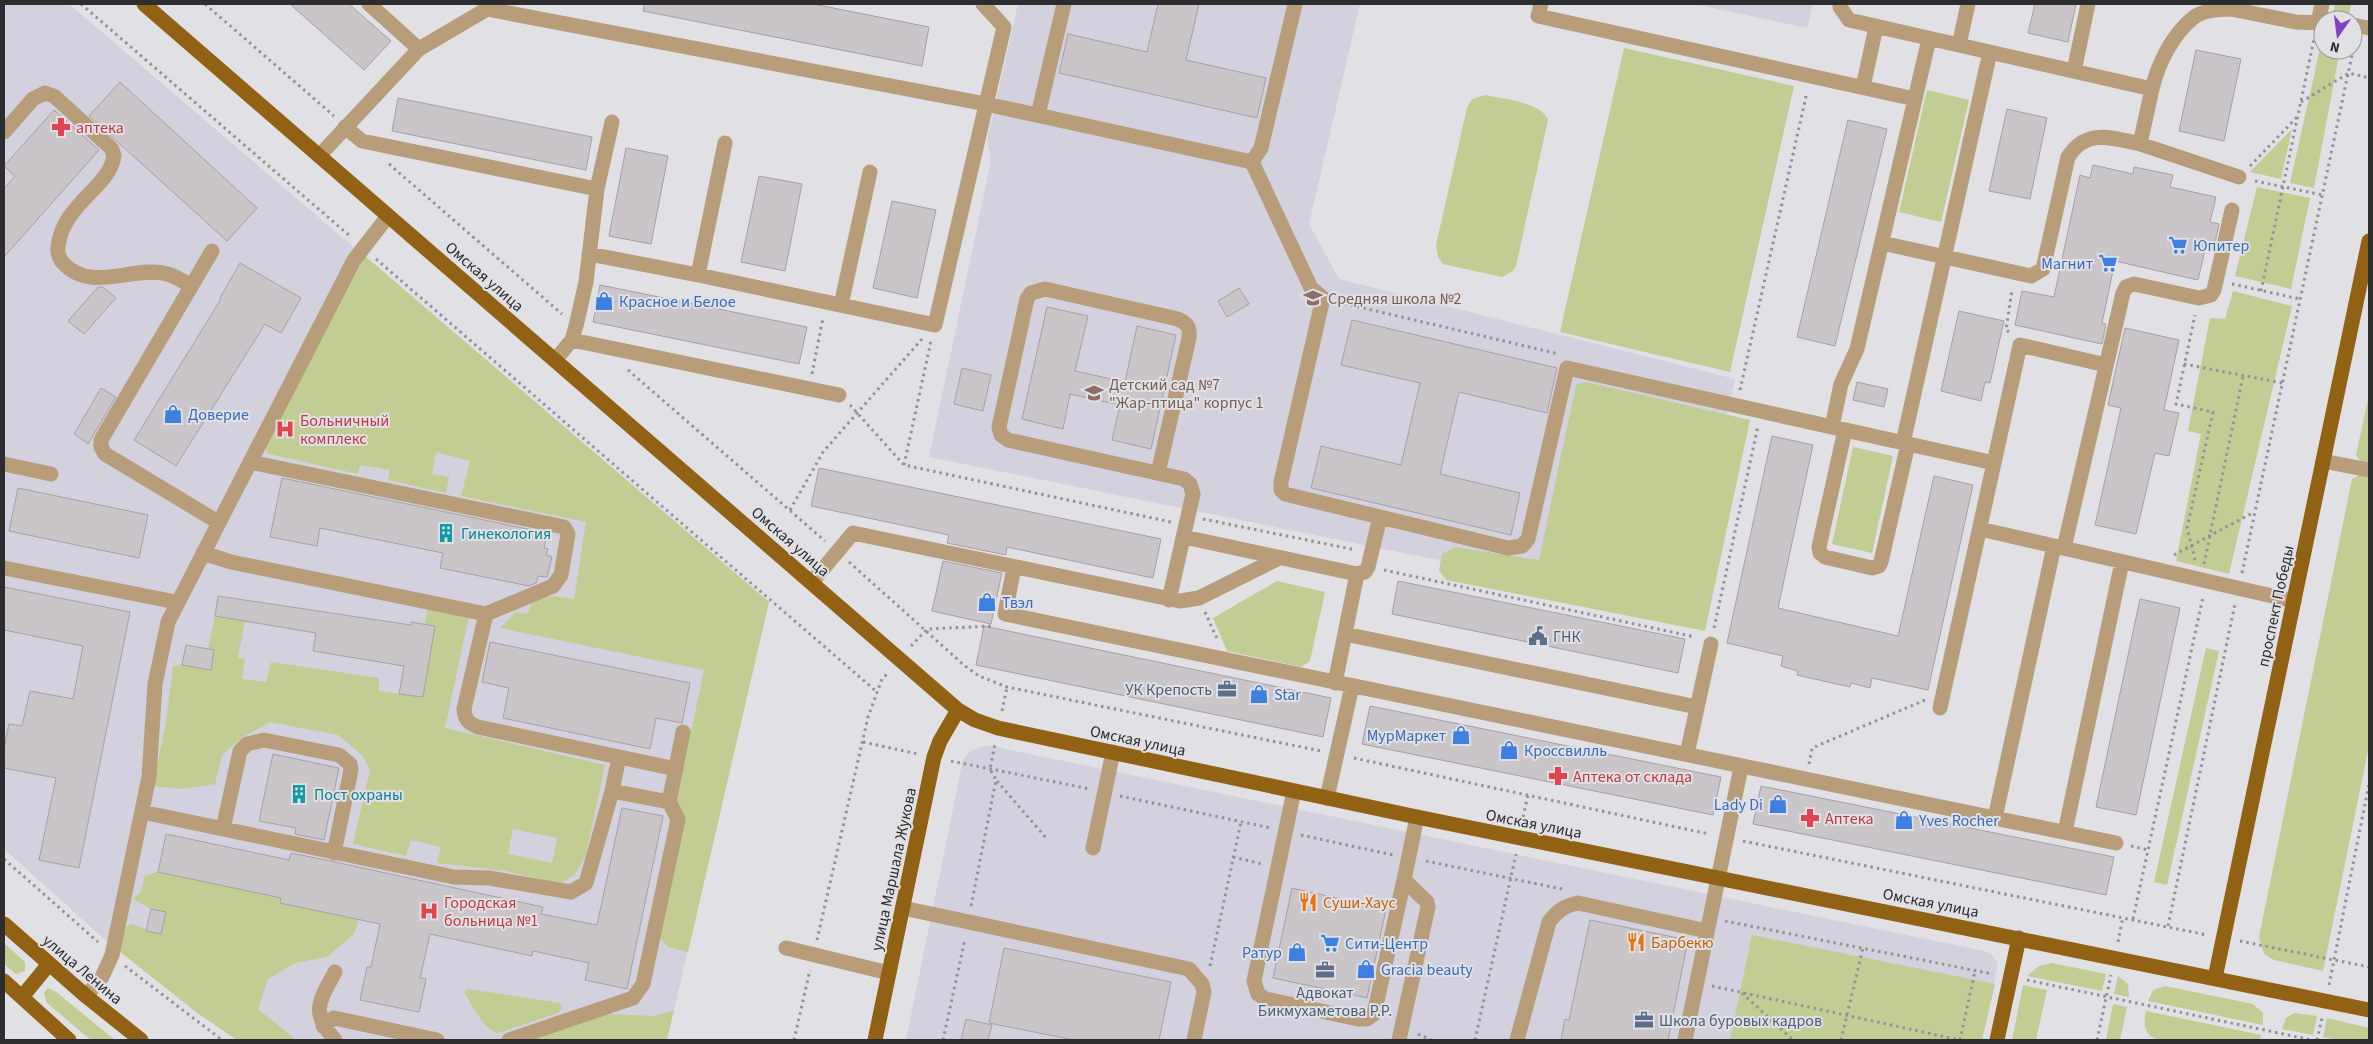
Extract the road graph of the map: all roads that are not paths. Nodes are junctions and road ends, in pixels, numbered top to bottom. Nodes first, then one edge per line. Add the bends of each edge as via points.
1 (144, 4) edge
2 (369, 4) edge
3 (983, 4) edge
4 (1064, 4) edge
5 (1295, 4) edge
6 (1540, 4) edge
7 (1840, 4) edge
8 (1968, 4) edge
9 (2088, 4) edge
10 (2232, 6) edge
11 (488, 7) edge
12 (2313, 23) edge
13 (1876, 26) junction
14 (1929, 39) junction
15 (1958, 45) junction
16 (419, 49) junction
17 (1990, 52) junction
18 (2074, 71) junction
19 (1863, 87) junction
20 (2152, 89) junction
21 (1915, 99) junction
22 (986, 104) junction
23 (1038, 115) junction
24 (612, 122) dead end
25 (345, 127) junction
26 (4, 132) edge
27 (725, 143) dead end
28 (2140, 144) junction
29 (319, 156) junction
30 (1252, 162) junction
31 (870, 172) dead end
32 (2240, 177) road end
33 (597, 189) junction
34 (2232, 210) dead end
35 (388, 216) junction
36 (2369, 241) edge
37 (1882, 243) junction
38 (212, 251) dead end
39 (589, 254) junction
40 (1944, 259) junction
41 (698, 275) junction
42 (190, 286) junction
43 (834, 303) junction
44 (572, 340) junction
45 (555, 360) junction
46 (2106, 365) junction
47 (839, 395) road end
48 (1839, 429) junction
49 (1906, 443) junction
50 (2323, 461) junction
51 (250, 462) junction
52 (1994, 463) junction
53 (4, 464) edge
54 (2369, 470) edge
55 (1158, 473) junction
56 (51, 474) dead end
57 (1380, 517) junction
58 (218, 522) junction
59 (1186, 526) junction
60 (1980, 529) junction
61 (2059, 548) junction
62 (203, 553) junction
63 (1279, 558) junction
64 (2122, 562) junction
65 (1365, 565) junction
66 (1014, 567) junction
67 (4, 568) edge
68 (812, 582) junction
69 (1169, 600) junction
70 (2294, 601) junction
71 (176, 602) junction
72 (486, 614) junction
73 (1345, 634) junction
74 (1711, 644) road end
75 (1335, 683) junction
76 (1352, 686) junction
77 (1697, 707) junction
78 (1940, 708) dead end
79 (958, 710) junction
80 (683, 732) dead end
81 (1113, 752) junction
82 (1687, 754) junction
83 (619, 758) junction
84 (1741, 767) junction
85 (676, 770) junction
86 (612, 791) junction
87 (1294, 791) junction
88 (1327, 798) junction
89 (670, 802) junction
90 (142, 812) junction
91 (1417, 817) junction
92 (1995, 818) junction
93 (223, 829) junction
94 (2065, 832) junction
95 (2116, 843) dead end
96 (1093, 848) dead end
97 (334, 852) junction
98 (1718, 878) junction
99 (1404, 880) junction
100 (902, 908) junction
101 (4, 924) edge
102 (1707, 931) junction
103 (2019, 938) junction
104 (786, 948) dead end
105 (49, 964) junction
106 (335, 972) dead end
107 (889, 973) junction
108 (2215, 978) junction
109 (4, 981) edge
110 (86, 996) junction
111 (22, 997) junction
112 (2369, 1010) edge
113 (323, 1026) junction
114 (69, 1040) edge
115 (142, 1040) edge
116 (336, 1040) edge
117 (437, 1040) edge
118 (509, 1040) edge
119 (875, 1040) edge
120 (1194, 1040) edge
121 (1399, 1040) edge
122 (1517, 1040) edge
123 (1685, 1040) edge
124 (1997, 1040) edge

1 - 29 main road, Омская улица
2 - 16 lane
3 - 22 lane via 1004,28
4 - 23 lane
5 - 30 lane via 1261,148
6 - 19 lane via 1538,16
7 - 13 lane via 1849,20
8 - 15 lane
9 - 18 lane
10 - 12 lane via 2296,22
10 - 20 lane via 2193,18 2164,56
11 - 16 lane
11 - 22 lane
13 - 14 lane
13 - 19 lane
14 - 15 lane
14 - 21 lane
15 - 17 lane
16 - 25 lane
17 - 18 lane
17 - 40 lane
18 - 20 lane
19 - 21 lane
20 - 28 lane
21 - 37 lane
22 - 23 lane
22 - 43 lane via 935,325
23 - 30 lane
24 - 33 lane
25 - 29 lane
25 - 33 lane via 362,141
26 - 42 lane via 33,99 45,93 54,96 114,155 110,168 66,218 60,233 57,250 62,262 73,273 86,278 161,273
27 - 41 lane
28 - 32 lane
28 - 40 lane via 2094,136 2072,151 2043,269 2031,276
29 - 35 main road, Омская улица
30 - 57 lane via 1311,288 1323,298 1281,490 1292,496
31 - 43 lane
33 - 39 lane
34 - 46 lane via 2211,295 2199,298 2141,285 2126,287
35 - 45 main road, Омская улица
35 - 51 lane via 363,247
36 - 50 main road, проспект Победы
37 - 40 lane
37 - 48 lane via 1857,349 1841,384
38 - 42 lane
39 - 41 lane
39 - 44 lane
40 - 49 lane
41 - 43 lane
42 - 58 lane via 100,440 106,454
44 - 45 lane
44 - 47 lane
45 - 68 main road, Омская улица
46 - 52 lane via 2020,345
46 - 61 lane
48 - 49 lane
48 - 49 lane via 1820,553 1872,568 1881,562
48 - 57 lane via 1567,368 1528,539 1522,546 1508,548
49 - 52 lane
50 - 54 lane
50 - 70 main road, проспект Победы
51 - 58 lane
51 - 72 lane via 564,527 568,534 558,581
52 - 60 lane
53 - 56 lane
55 - 55 lane via 1008,440 1001,435 999,427 1031,293 1045,288 1186,323 1190,338
55 - 59 lane via 1184,479 1190,484 1193,494
57 - 65 lane
58 - 62 lane
59 - 63 lane
59 - 69 lane
60 - 61 lane
60 - 78 lane
61 - 64 lane
61 - 92 lane
62 - 71 lane
62 - 72 lane via 231,562
63 - 65 lane
63 - 69 lane via 1200,598
64 - 70 lane
64 - 94 lane
65 - 73 lane
66 - 68 lane via 854,533
66 - 69 lane
66 - 75 lane via 1005,614
67 - 71 lane
68 - 79 main road, Омская улица
70 - 108 main road, проспект Победы
71 - 90 lane via 164,636 155,684 149,777
72 - 83 lane via 464,709 470,724
73 - 75 lane
73 - 77 lane
74 - 77 lane
75 - 76 lane
76 - 82 lane
76 - 88 lane
77 - 82 lane
79 - 81 main road, Омская улица via 998,728
79 - 100 main road, улица Маршала Жукова via 934,757
80 - 85 lane
81 - 87 main road, Омская улица
81 - 96 lane
82 - 84 lane
83 - 85 lane
83 - 86 lane
84 - 92 lane
84 - 98 lane
85 - 89 lane
86 - 89 lane
86 - 97 lane via 586,883 571,892 489,878 454,877
87 - 88 main road, Омская улица
87 - 99 lane via 1254,981 1258,994 1266,999 1358,1019 1367,1019 1374,1014
88 - 91 main road, Омская улица
89 - 118 lane via 678,818 639,992 633,998
90 - 93 lane
90 - 110 lane via 112,955 102,977
91 - 98 main road, Омская улица
91 - 99 lane
92 - 94 lane
93 - 97 lane
93 - 97 lane via 240,751 247,744 264,740 339,755 350,764 351,770
94 - 95 lane
98 - 102 lane
98 - 103 main road, Омская улица
99 - 121 lane via 1427,902 1428,907
100 - 107 main road, улица Маршала Жукова
100 - 120 lane via 1189,969 1202,984 1204,992
101 - 105 main road, улица Ленина
102 - 122 lane via 1578,903 1566,906 1549,922
102 - 123 lane
103 - 108 main road, Омская улица
103 - 124 main road
104 - 107 lane
105 - 110 main road, улица Ленина
105 - 111 main road
106 - 113 lane via 320,1003
107 - 119 main road, улица Маршала Жукова
108 - 112 main road, Омская улица
109 - 111 main road
110 - 115 main road, улица Ленина
111 - 114 main road
113 - 116 lane
113 - 117 lane via 334,1018

